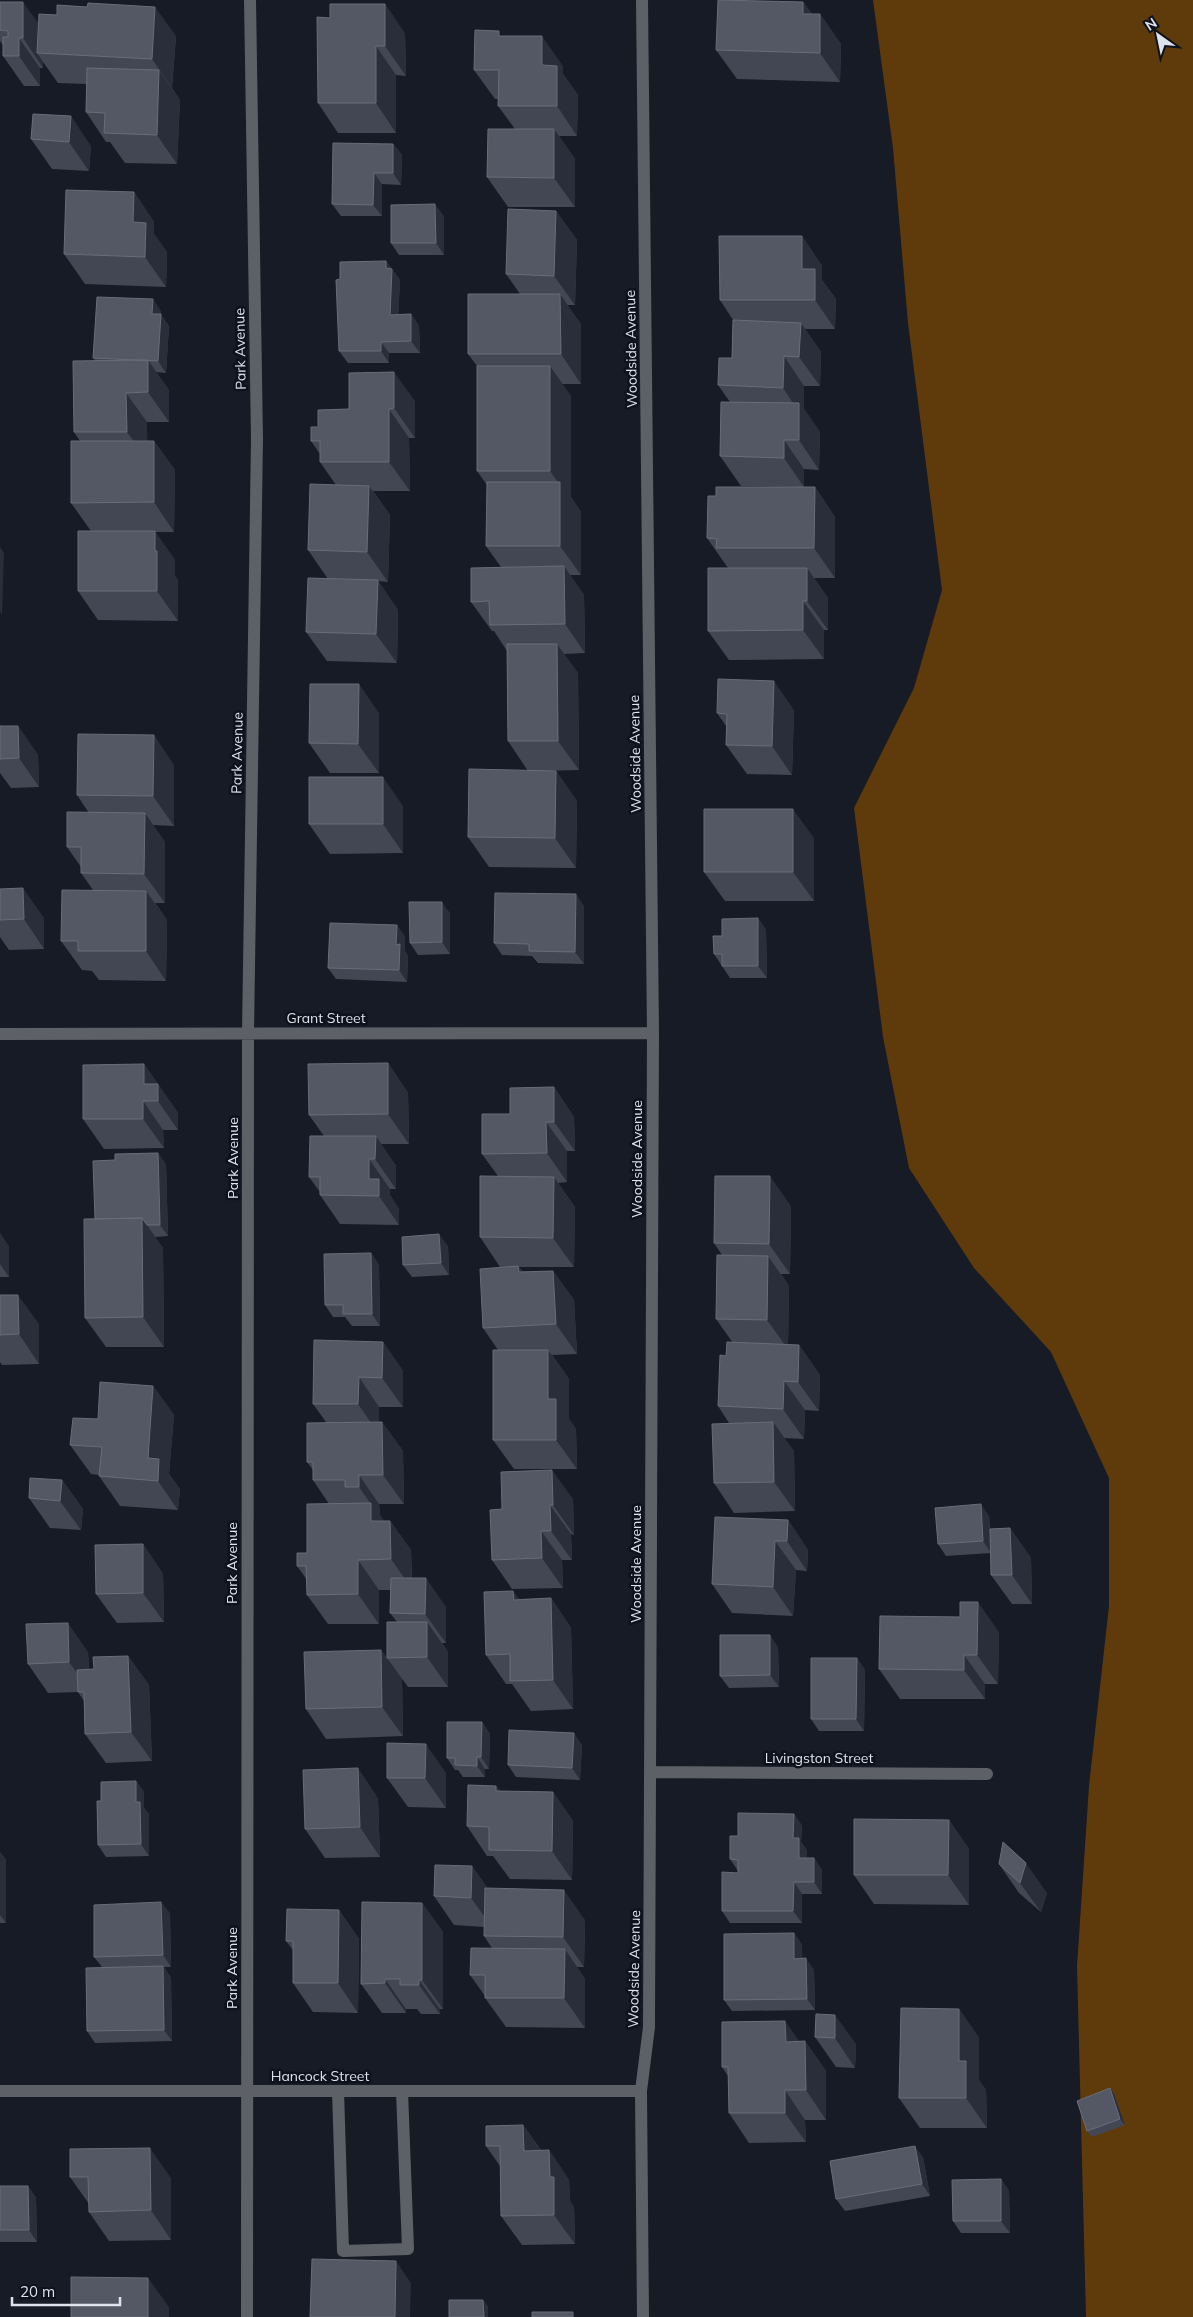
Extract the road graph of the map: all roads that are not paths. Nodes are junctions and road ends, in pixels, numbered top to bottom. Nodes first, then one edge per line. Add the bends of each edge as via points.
1 (250, 0) edge
2 (642, 0) edge
3 (248, 1033) junction
4 (653, 1033) junction
5 (0, 1034) edge
6 (650, 1772) junction
7 (987, 1774) dead end
8 (0, 2091) edge
9 (247, 2091) junction
10 (338, 2091) junction
11 (402, 2091) junction
12 (641, 2091) junction
13 (246, 2317) edge
14 (643, 2317) edge

1 - 3 street, Park Avenue via 257,439
2 - 4 street, Woodside Avenue
3 - 4 street, Grant Street
3 - 5 street, Grant Street
3 - 9 street, Park Avenue
4 - 6 street, Woodside Avenue
6 - 7 street, Livingston Street
6 - 12 street, Woodside Avenue via 649,2027
8 - 9 street, Hancock Street
9 - 10 street, Hancock Street
9 - 13 street, Park Avenue
10 - 11 street, Hancock Street
10 - 11 street via 343,2251 408,2249
11 - 12 street, Hancock Street
12 - 14 street, Woodside Avenue

